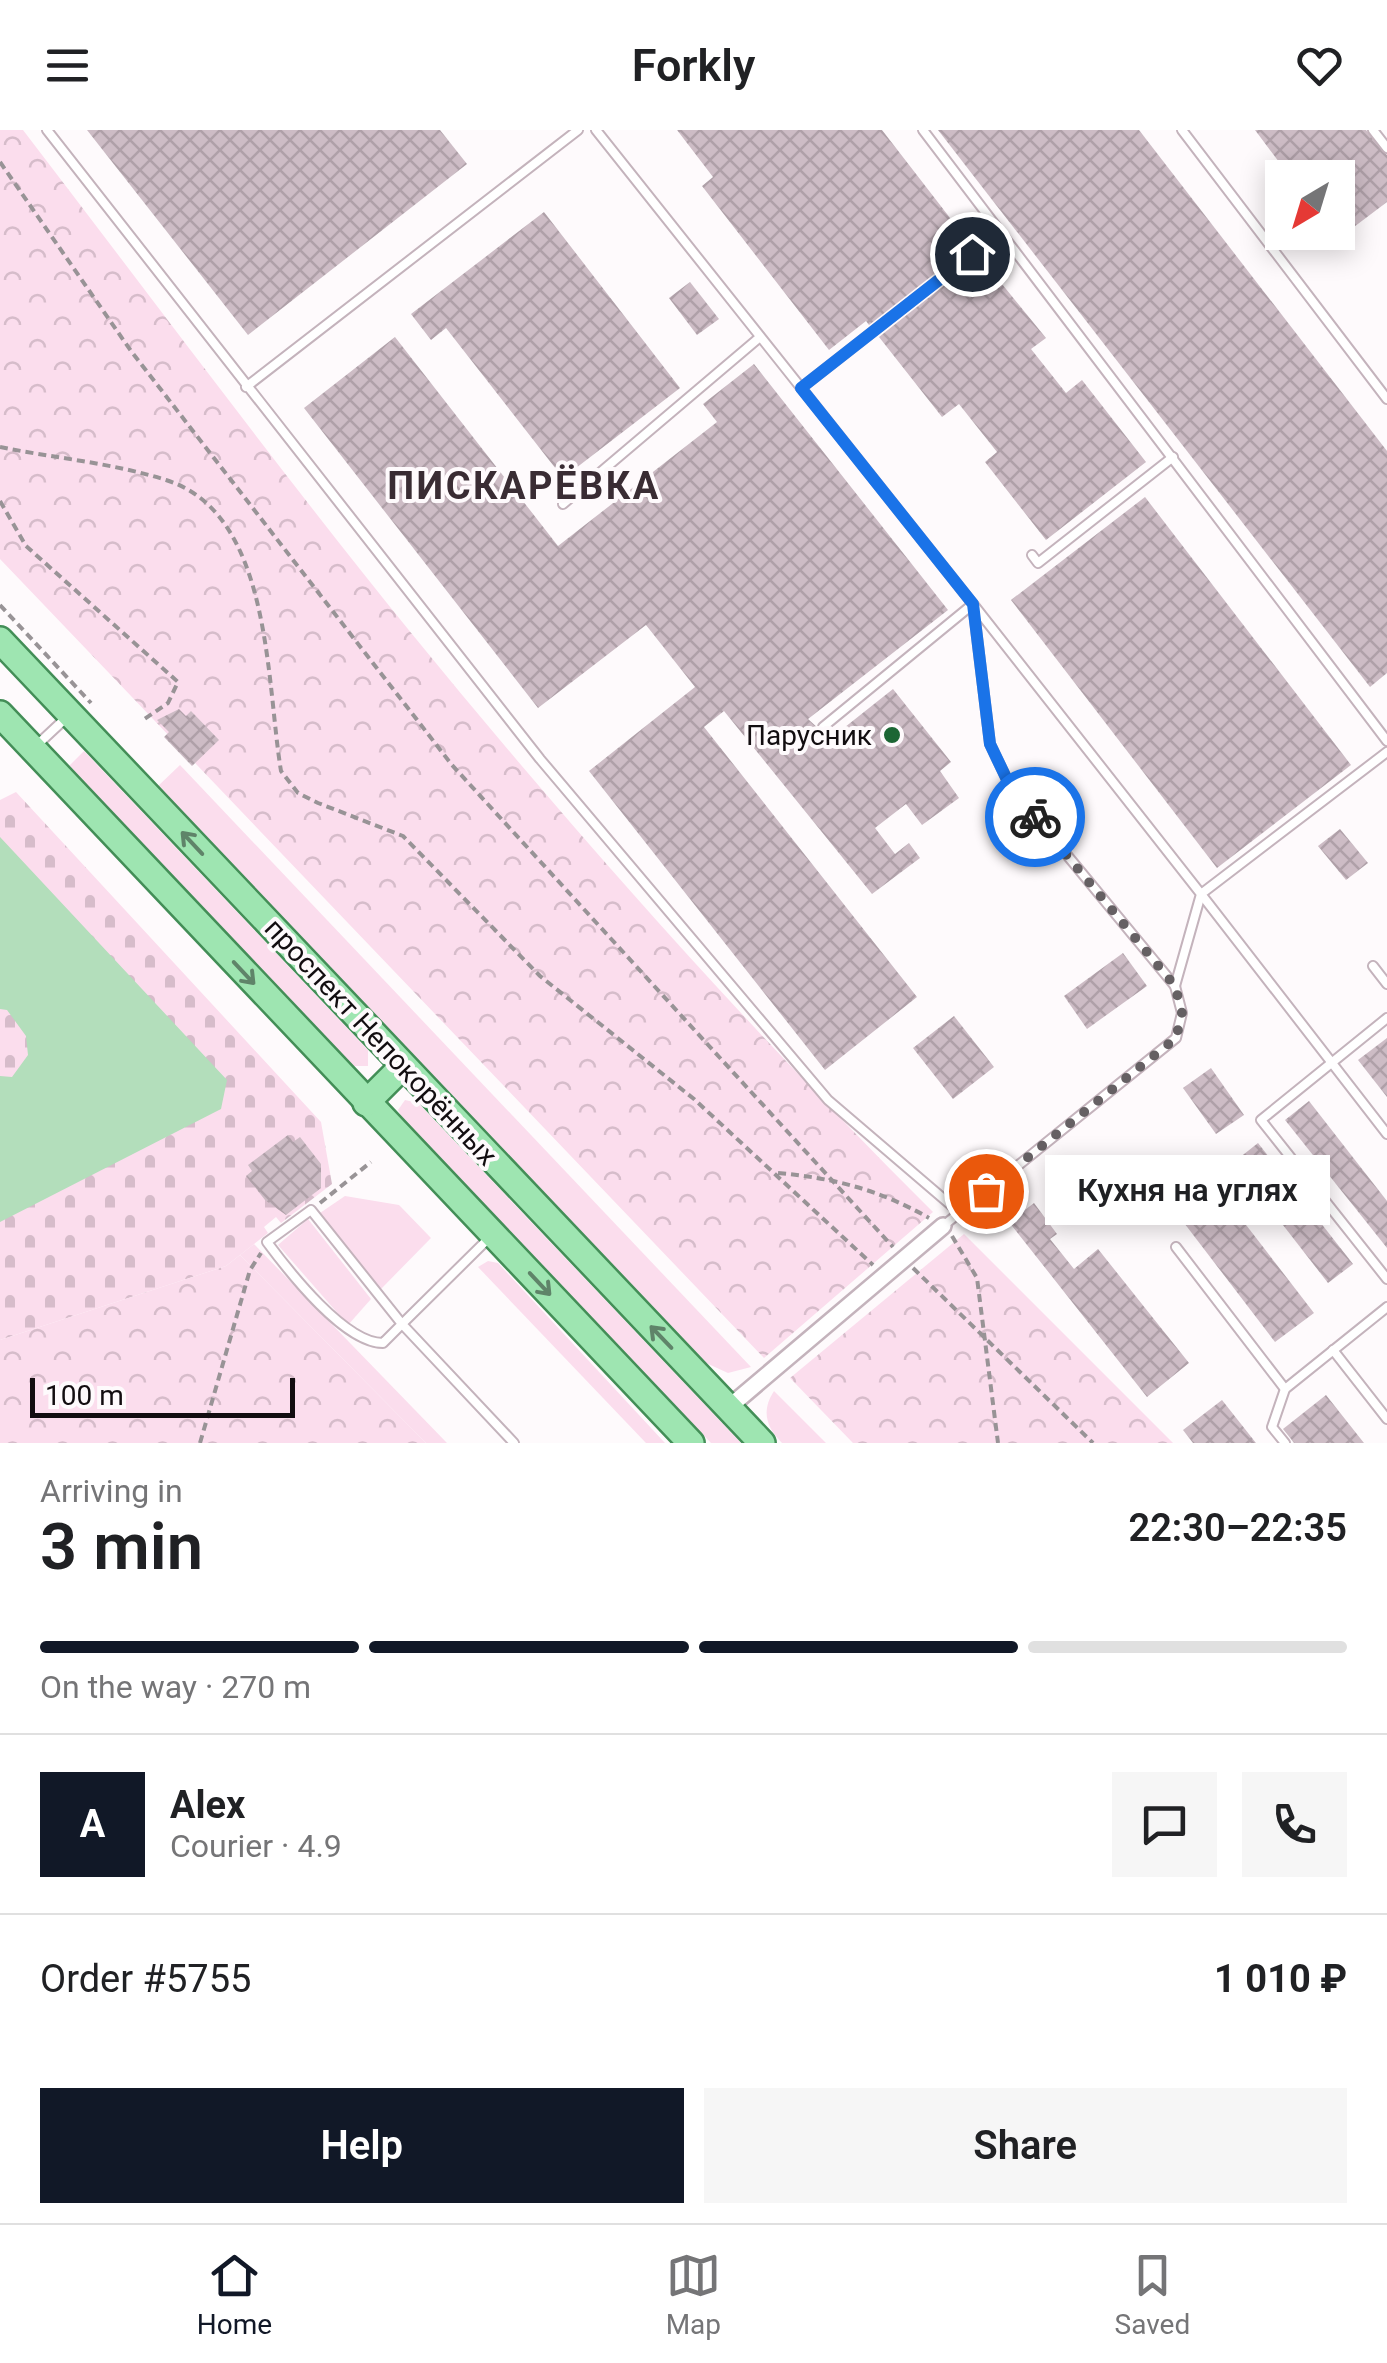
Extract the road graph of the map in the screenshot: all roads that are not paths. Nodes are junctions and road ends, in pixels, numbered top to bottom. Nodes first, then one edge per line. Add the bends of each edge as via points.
1 (46, 130) edge
2 (578, 130) edge
3 (596, 130) edge
4 (923, 130) edge
5 (1182, 130) edge
6 (1373, 130) edge
7 (1387, 148) edge
8 (1000, 232) junction
9 (760, 337) junction
10 (246, 387) junction
11 (801, 388) junction
12 (1387, 399) edge
13 (1174, 457) junction
14 (562, 504) dead end
15 (1032, 554) dead end
16 (973, 604) junction
17 (4, 652) edge
18 (0, 714) edge
19 (70, 714) junction
20 (822, 727) dead end
21 (1387, 741) edge
22 (33, 749) junction
23 (1387, 752) edge
24 (1201, 894) junction
25 (1373, 966) dead end
26 (1387, 984) edge
27 (1175, 986) junction
28 (1387, 1018) edge
29 (1332, 1062) junction
30 (403, 1066) junction
31 (366, 1102) junction
32 (1387, 1134) edge
33 (959, 1212) junction
34 (943, 1226) joint
35 (493, 1234) junction
36 (1176, 1247) dead end
37 (1387, 1279) edge
38 (1387, 1307) edge
39 (402, 1324) junction
40 (1334, 1350) junction
41 (1285, 1389) junction
42 (728, 1408) junction
43 (1387, 1419) edge
44 (514, 1443) edge
45 (691, 1443) edge
46 (762, 1443) edge
47 (1285, 1443) edge

1 - 10 lane
2 - 10 lane
3 - 9 lane
4 - 8 lane
5 - 12 lane
6 - 7 lane
8 - 11 lane
8 - 13 lane
9 - 11 lane
9 - 14 lane
10 - 33 lane via 540,759 828,1100
11 - 16 lane
13 - 15 lane via 1038,563
13 - 21 lane
16 - 20 lane
16 - 24 lane
16 - 27 lane via 990,744 1010,786
17 - 19 main road, проспект Непокорённых
18 - 22 main road, проспект Непокорённых
19 - 22 lane
30 -> 19 main road, проспект Непокорённых
22 -> 31 main road, проспект Непокорённых
23 - 24 lane
24 - 27 lane
24 - 29 lane
25 - 26 lane
27 - 33 lane via 1182,1013 1176,1038
28 - 29 lane
29 - 32 lane
29 - 37 lane via 1261,1120
30 - 31 main road
42 -> 30 main road, проспект Непокорённых
31 - 35 main road, проспект Непокорённых
33 - 34 lane
34 - 42 street
35 - 39 lane
35 -> 45 main road, проспект Непокорённых
36 - 41 lane
38 - 40 lane
39 - 39 lane via 383,1343 365,1343 268,1242 312,1210
39 - 44 lane
40 - 41 lane
40 - 43 lane
41 - 47 lane via 1272,1427
42 - 46 main road, проспект Непокорённых

